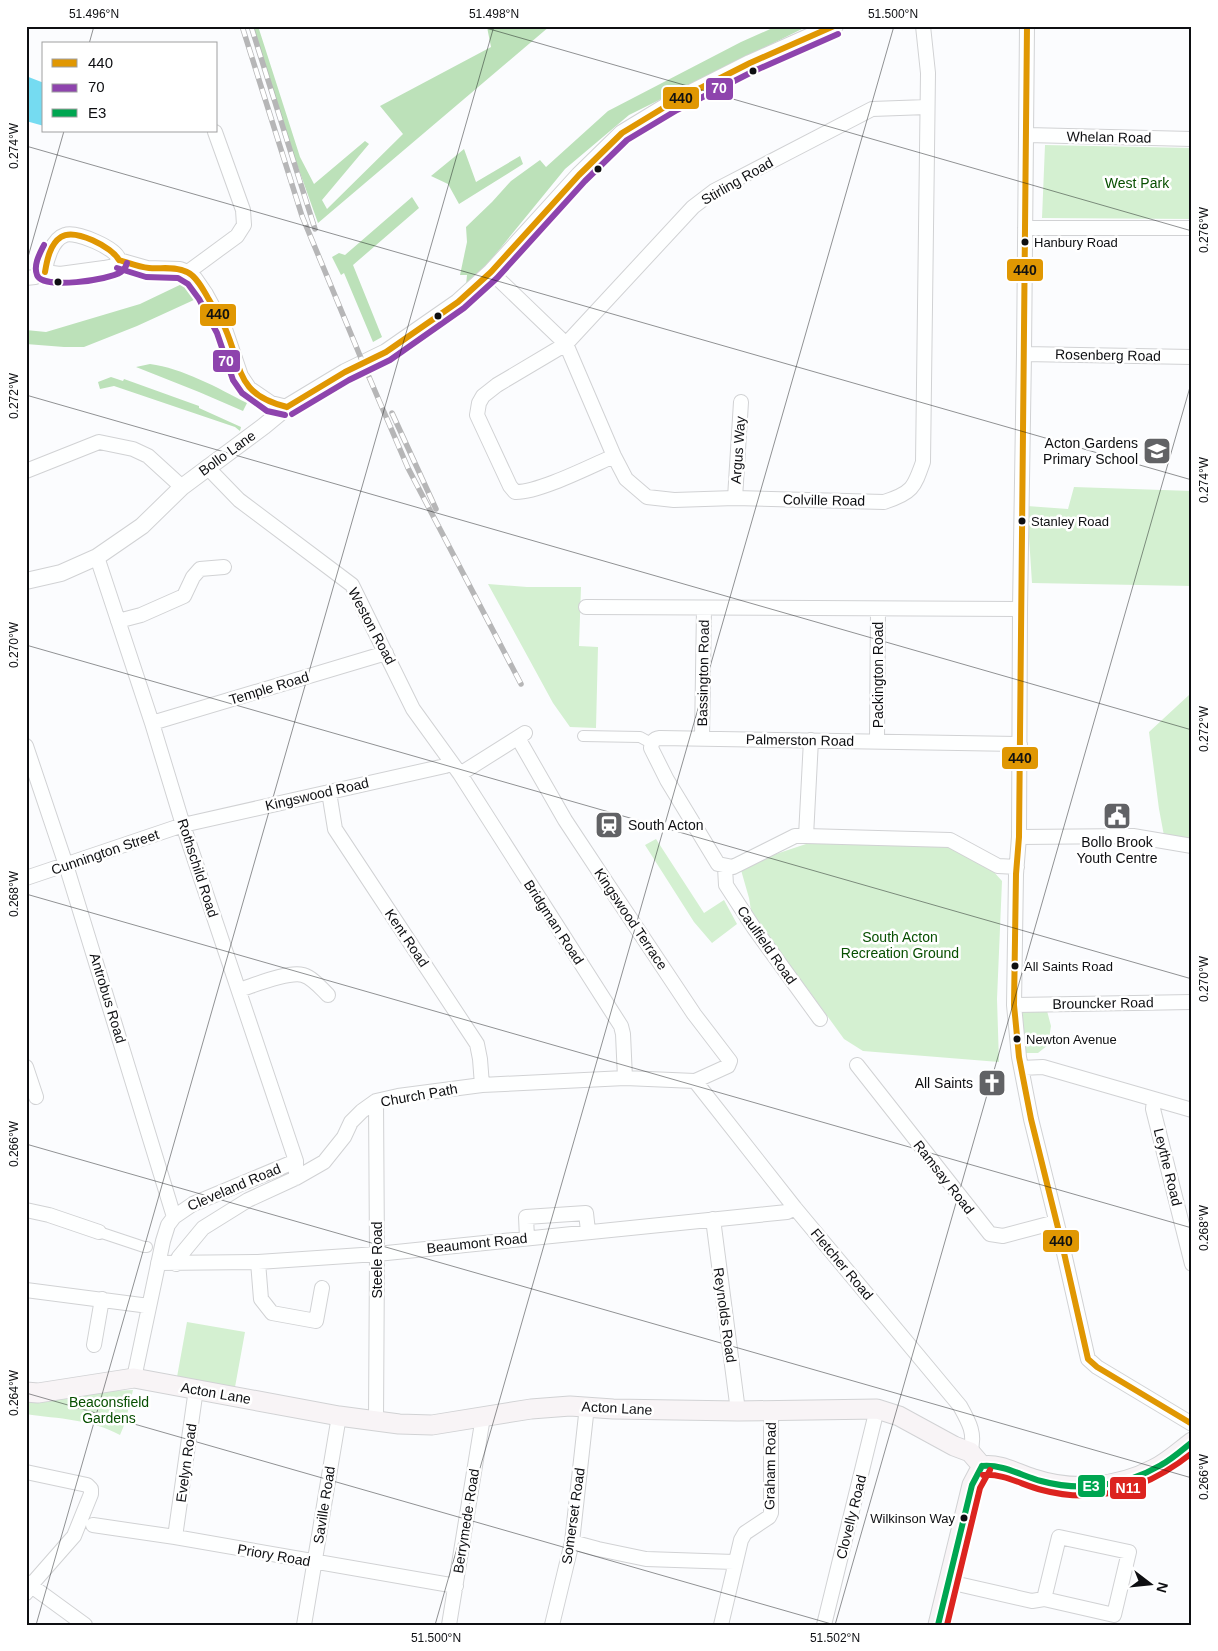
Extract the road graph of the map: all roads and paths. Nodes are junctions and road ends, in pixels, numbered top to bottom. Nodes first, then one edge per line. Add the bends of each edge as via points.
1 (835, 26) edge
2 (923, 26) edge
3 (1027, 26) edge
4 (927, 107) junction
5 (215, 132) edge
6 (1027, 136) junction
7 (1192, 139) edge
8 (1025, 228) junction
9 (1192, 228) edge
10 (120, 260) junction
11 (45, 272) junction
12 (188, 272) junction
13 (491, 272) junction
14 (26, 278) edge
15 (566, 344) junction
16 (1024, 354) junction
17 (1192, 357) edge
18 (741, 402) dead end
19 (287, 407) junction
20 (614, 456) junction
21 (207, 467) junction
22 (26, 471) edge
23 (182, 487) junction
24 (735, 498) junction
25 (97, 557) junction
26 (224, 567) dead end
27 (26, 581) edge
28 (586, 607) dead end
29 (704, 608) junction
30 (878, 609) junction
31 (1020, 610) junction
32 (118, 621) junction
33 (386, 653) junction
34 (152, 723) junction
35 (583, 736) dead end
36 (702, 738) junction
37 (811, 740) junction
38 (877, 742) junction
39 (652, 743) junction
40 (1020, 744) junction
41 (26, 746) edge
42 (451, 763) junction
43 (460, 774) junction
44 (328, 792) junction
45 (183, 826) junction
46 (806, 836) junction
47 (1019, 837) junction
48 (1192, 846) edge
49 (66, 865) junction
50 (725, 867) junction
51 (1017, 867) junction
52 (26, 878) edge
53 (239, 990) junction
54 (328, 995) dead end
55 (1192, 1002) edge
56 (1014, 1005) junction
57 (820, 1018) dead end
58 (857, 1065) dead end
59 (26, 1067) edge
60 (1021, 1068) junction
61 (625, 1078) junction
62 (695, 1081) junction
63 (482, 1085) junction
64 (36, 1097) dead end
65 (1154, 1100) junction
66 (376, 1101) junction
67 (1192, 1110) edge
68 (296, 1161) junction
69 (296, 1178) junction
70 (208, 1197) junction
71 (795, 1208) junction
72 (26, 1210) edge
73 (174, 1217) junction
74 (221, 1217) junction
75 (713, 1219) junction
76 (1056, 1222) junction
77 (588, 1231) junction
78 (101, 1233) joint
79 (527, 1238) junction
80 (155, 1253) junction
81 (378, 1254) junction
82 (258, 1262) junction
83 (176, 1264) junction
84 (1192, 1264) edge
85 (322, 1288) dead end
86 (26, 1290) edge
87 (102, 1299) junction
88 (149, 1306) junction
89 (94, 1345) dead end
90 (134, 1378) junction
91 (196, 1389) junction
92 (26, 1392) edge
93 (587, 1406) junction
94 (876, 1409) junction
95 (770, 1410) junction
96 (738, 1411) junction
97 (339, 1416) junction
98 (483, 1418) junction
99 (376, 1420) junction
100 (1192, 1424) edge
101 (1192, 1442) edge
102 (970, 1452) junction
103 (982, 1466) junction
104 (26, 1472) edge
105 (93, 1525) dead end
106 (175, 1537) junction
107 (572, 1542) junction
108 (315, 1562) junction
109 (734, 1562) junction
110 (949, 1582) junction
111 (456, 1586) junction
112 (28, 1587) edge
113 (1044, 1599) junction
114 (86, 1625) edge
115 (304, 1625) edge
116 (449, 1625) edge
117 (552, 1625) edge
118 (721, 1625) edge
119 (824, 1625) edge
120 (938, 1625) edge

1 - 13 street, Bollo Lane via 750,63 673,102 622,133 578,175
2 - 4 street via 928,73
3 - 6 street
4 - 15 street, Stirling Road via 872,109 714,191 692,207
4 - 24 street, Colville Road via 923,462 916,484 899,497 884,502
5 - 12 street via 243,210 244,224 237,236
6 - 7 street, Whelan Road
6 - 8 street
8 - 9 street
8 - 16 street
10 - 11 street via 114,266 104,268 60,274
10 - 11 street via 109,248 67,234 52,249 46,260
10 - 12 street via 147,268 170,267
11 - 14 street
12 - 19 street via 206,294 249,388 271,403
13 - 15 street, Colville Road
13 - 19 street, Bollo Lane via 458,302 386,352
15 - 20 street, Colville Road
15 - 20 street, Stirling Road via 483,396 477,415 515,492 567,477
16 - 17 street, Rosenberg Road
16 - 31 street
18 - 24 street, Argus Way
19 - 21 street, Bollo Lane
20 - 24 street, Colville Road via 626,479 647,497 674,500
21 - 23 street, Bollo Lane
21 - 33 street, Weston Road via 239,500 352,585
22 - 23 street via 99,442 133,449 148,456
23 - 25 street, Bollo Lane via 142,526
25 - 27 street, Bollo Lane via 61,573
25 - 32 street, Rothschild Road
26 - 32 street via 200,569 184,596 141,615
28 - 29 street
29 - 30 street
29 - 36 street, Bassington Road
30 - 31 street
30 - 38 street, Packington Road
31 - 40 street
32 - 34 street, Rothschild Road
33 - 34 street, Temple Road
33 - 42 street, Weston Road via 413,709
34 - 45 street, Rothschild Road
35 - 39 street, Palmerston Road via 640,737
36 - 37 street, Palmerston Road
36 - 39 street, Palmerston Road via 660,738
37 - 38 street, Palmerston Road
37 - 46 street
38 - 40 street, Palmerston Road
39 - 50 street via 653,754 671,786 718,864
40 - 47 street
41 - 49 street, Antrobus Road
42 - 43 street, Weston Road
42 - 44 street, Kingswood Road
43 - 61 street, Bridgman Road via 621,1026
43 - 62 street, Kingswood Terrace via 522,735 565,820 694,1014 730,1061 728,1066
44 - 45 street, Kingswood Road
44 - 63 street, Kent Road via 335,829 477,1044
45 - 49 street, Cunnington Street
45 - 53 street, Rothschild Road
46 - 50 street via 795,836 733,867
46 - 51 street via 950,840 998,866
47 - 48 street via 1133,836
47 - 51 street
49 - 52 street, Cunnington Street
49 - 73 street, Antrobus Road
50 - 57 street, Caulfield Road via 726,885
51 - 56 street
53 - 54 street via 286,976 302,975
53 - 68 street, Rothschild Road
55 - 56 street, Brouncker Road
56 - 60 street
58 - 76 street, Ramsay Road via 990,1234 1003,1236
59 - 64 street
60 - 65 street via 1043,1067
60 - 76 street
61 - 62 street, Church Path
61 - 63 street, Church Path
62 - 71 street, Fletcher Road
63 - 66 street, Church Path
65 - 67 street
65 - 84 street, Leythe Road via 1153,1109
66 - 69 street, Church Path via 351,1122 344,1137 324,1162
66 - 81 street, Steele Road
68 - 69 street, Rothschild Road
68 - 70 street, Cleveland Road
69 - 74 street, Church Path via 248,1200
70 - 73 street, Cleveland Road
70 - 74 street
71 - 75 street, Beaumont Road via 787,1212
71 - 102 street, Fletcher Road via 960,1406 973,1435
72 - 78 street
73 - 80 street
74 - 83 street, Church Path via 204,1228
75 - 77 street, Beaumont Road
75 - 96 street, Reynolds Road
76 - 100 street via 1088,1359
77 - 79 street, Beaumont Road
77 - 79 street via 586,1213 526,1217
78 - 80 street
79 - 81 street, Beaumont Road
80 - 83 street, Beaumont Road
80 - 88 street
81 - 82 street, Beaumont Road
81 - 99 street, Steele Road
82 - 83 street, Beaumont Road
82 - 85 street via 261,1299 272,1313 316,1321
86 - 87 street
87 - 88 street
87 - 89 street
88 - 90 street
90 - 91 main road, Acton Lane
90 - 92 main road, Acton Lane via 38,1393
91 - 97 main road, Acton Lane
91 - 106 street, Evelyn Road
93 - 96 main road, Acton Lane
93 - 98 main road, Acton Lane via 531,1409
93 - 107 street, Somerset Road
94 - 95 main road, Acton Lane
94 - 102 main road, Acton Lane via 899,1416
94 - 119 street, Clovelly Road
95 - 96 main road, Acton Lane
95 - 109 street, Graham Road via 771,1513 746,1533
97 - 99 main road, Acton Lane
97 - 108 street, Saville Road
98 - 99 main road, Acton Lane via 432,1425
98 - 111 street, Berrymede Road
101 - 103 main road via 1156,1469 1109,1485 1053,1484 991,1465
102 - 103 main road, Acton Lane
103 - 110 main road via 972,1485
104 - 112 street via 87,1485 91,1489 74,1536
105 - 106 street, Priory Road
106 - 108 street, Priory Road
107 - 109 street via 646,1559
107 - 117 street, Somerset Road
108 - 111 street, Priory Road
108 - 115 street, Saville Road
109 - 118 street, Graham Road
110 - 113 street via 1032,1600
110 - 120 main road
111 - 116 street, Berrymede Road
112 - 114 street
113 - 113 street via 1114,1614 1129,1552 1059,1536

